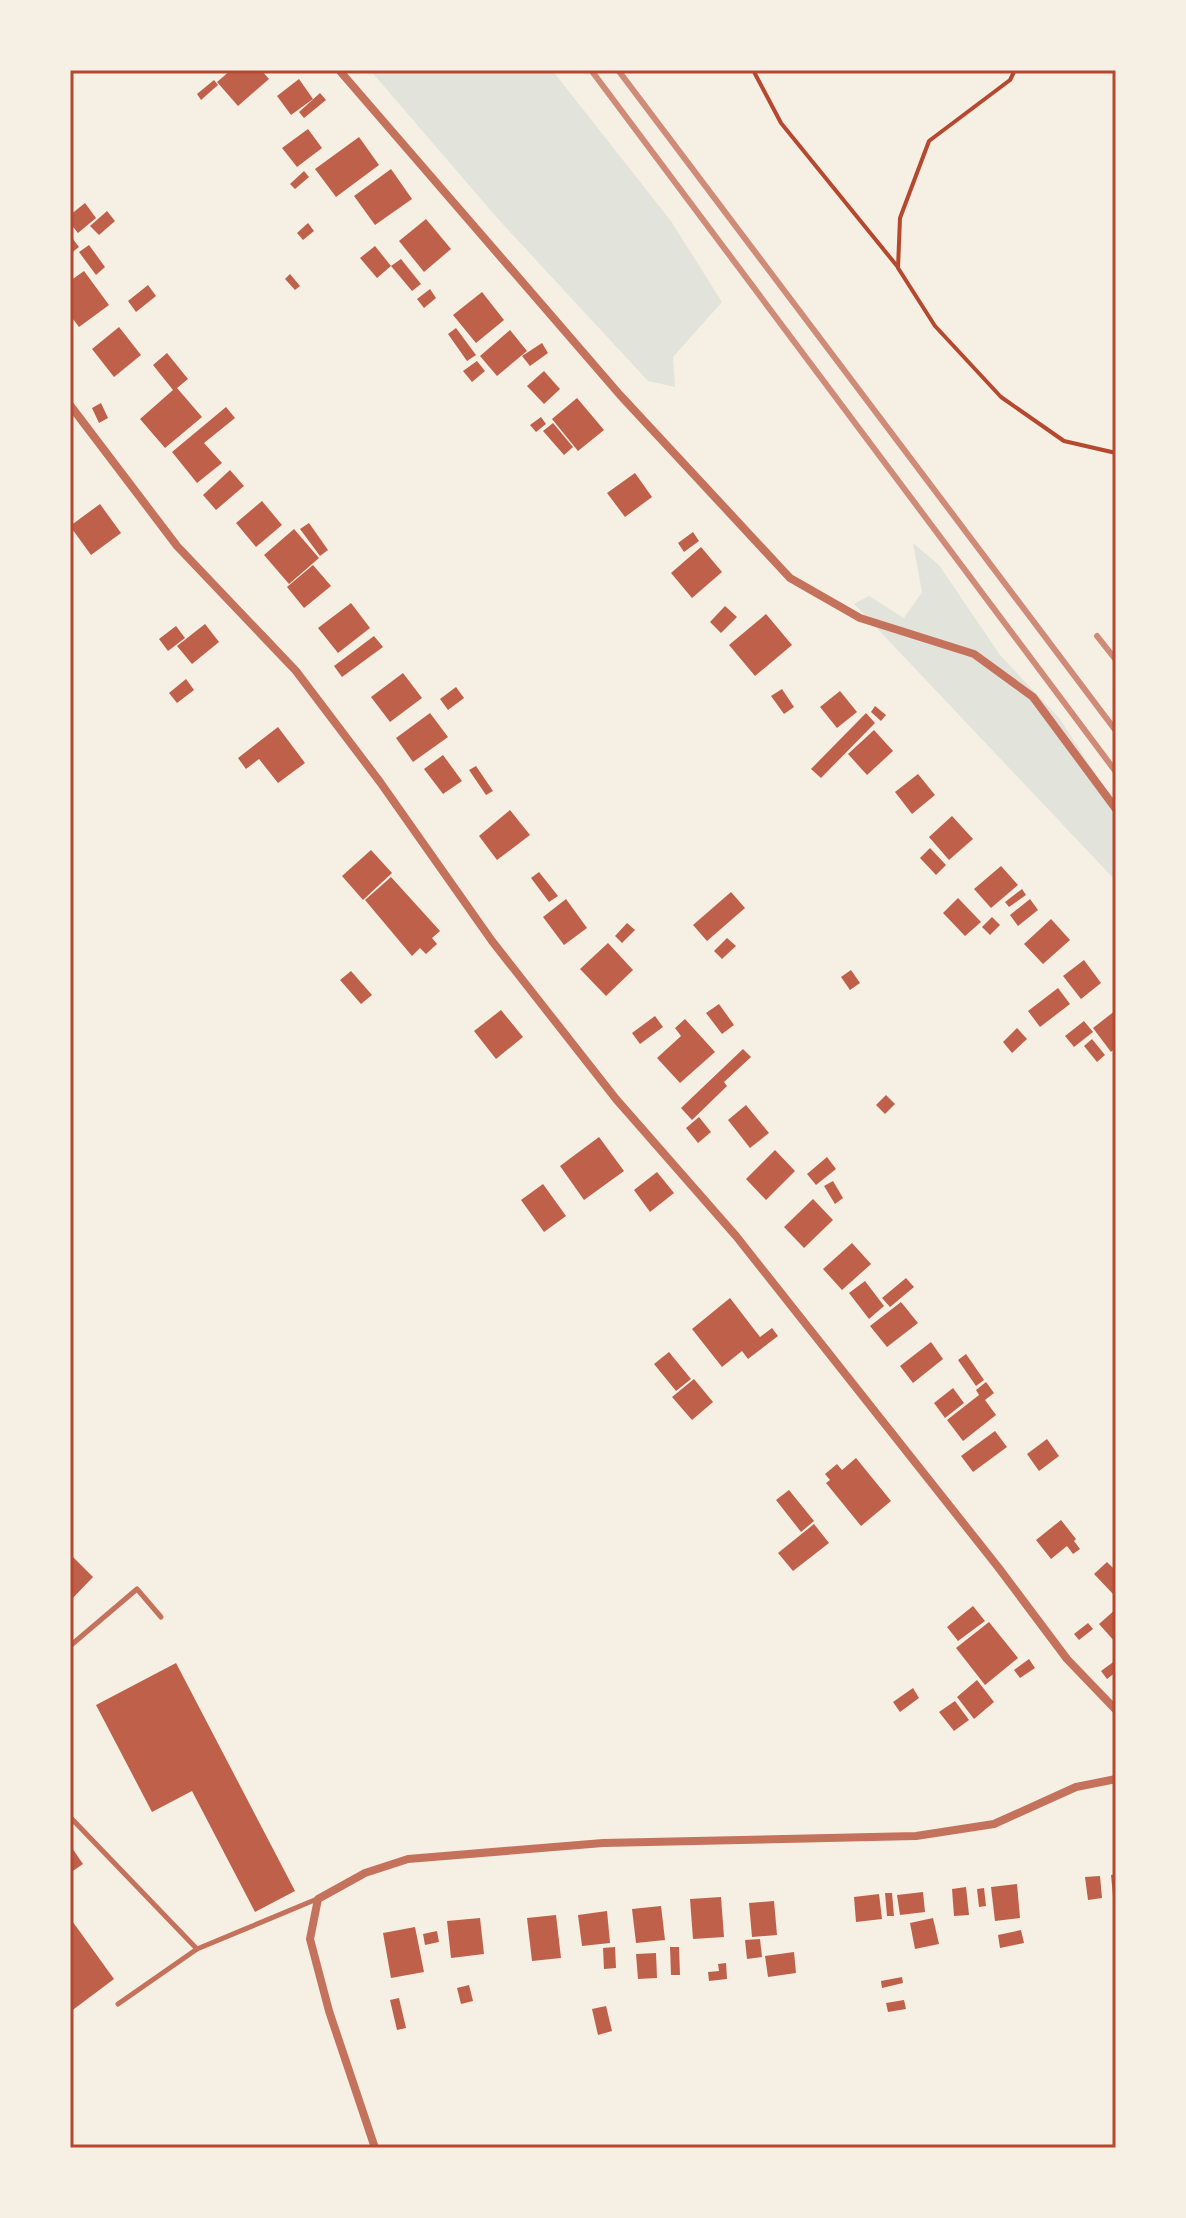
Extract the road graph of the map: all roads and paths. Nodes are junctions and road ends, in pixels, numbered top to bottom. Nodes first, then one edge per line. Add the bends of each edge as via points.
1 (339, 70) edge
2 (753, 70) edge
3 (1015, 70) edge
4 (898, 268) junction
5 (70, 405) edge
6 (1116, 453) edge
7 (1116, 809) edge
8 (161, 1617) dead end
9 (70, 1646) edge
10 (1116, 1710) edge
11 (1116, 1779) edge
12 (70, 1817) edge
13 (318, 1899) junction
14 (197, 1949) junction
15 (118, 2004) dead end
16 (375, 2148) edge

1 - 7 street via 620,395 790,578 860,618 974,654 1033,697
2 - 4 path via 781,123
3 - 4 path via 1010,80 929,141 900,218
4 - 6 path via 935,326 1001,397 1064,441
5 - 10 street via 177,546 296,671 492,941 616,1099 736,1236 1067,1659
8 - 9 lane via 137,1589
11 - 13 street via 1076,1787 994,1824 916,1836 603,1843 408,1859 365,1873
12 - 14 lane
13 - 14 lane
13 - 16 street via 310,1939
14 - 15 lane

